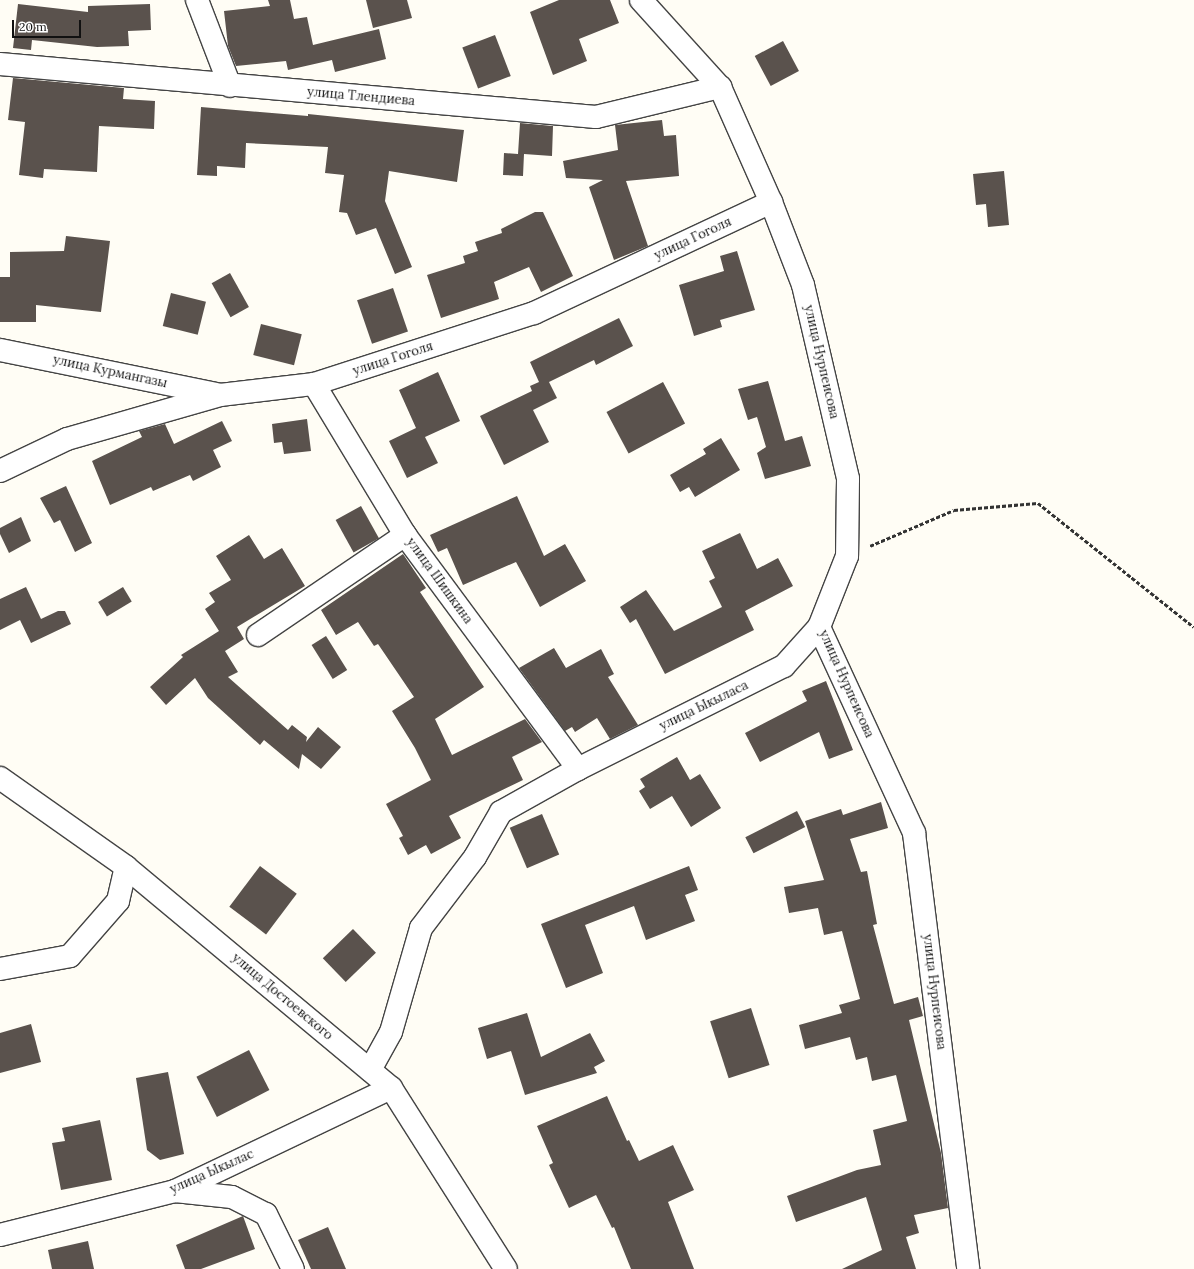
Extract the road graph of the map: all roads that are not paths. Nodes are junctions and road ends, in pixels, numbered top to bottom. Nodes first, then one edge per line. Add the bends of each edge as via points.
1 (197, 0) edge
2 (641, 0) edge
3 (0, 64) edge
4 (230, 86) junction
5 (720, 87) junction
6 (771, 202) junction
7 (0, 350) edge
8 (314, 384) junction
9 (220, 395) junction
10 (0, 470) edge
11 (405, 535) junction
12 (819, 627) junction
13 (258, 635) dead end
14 (578, 769) junction
15 (0, 778) edge
16 (126, 867) junction
17 (0, 969) edge
18 (370, 1070) junction
19 (391, 1088) junction
20 (175, 1191) junction
21 (0, 1235) edge
22 (294, 1269) edge
23 (506, 1269) edge
24 (968, 1269) edge

1 - 4 street
2 - 5 street, улица Нурпеисова
3 - 4 street, улица Тлендиева
4 - 5 street, улица Тлендиева via 596,117
5 - 6 street, улица Нурпеисова
6 - 8 street, улица Гоголя via 534,313
6 - 12 street, улица Нурпеисова via 803,285 848,479 847,556
7 - 9 street, улица Курмангазы
8 - 9 street, улица Гоголя
8 - 11 street, улица Шишкина
9 - 10 street, улица Гоголя via 68,439
11 - 13 street
11 - 14 street, улица Шишкина
12 - 14 street, улица Ыкыласа via 784,666
12 - 24 street, улица Нурпеисова via 914,833
14 - 18 street, улица Ыкыласа via 501,812 475,857 421,928 391,1032
15 - 16 street, улица Достоевского
16 - 17 street via 118,901 70,956
16 - 18 street, улица Достоевского
18 - 19 street, улица Достоевского
19 - 20 street, улица Ыкылас
19 - 23 street, улица Достоевского
20 - 21 street, улица Ыкылас
20 - 22 street via 232,1197 266,1214

